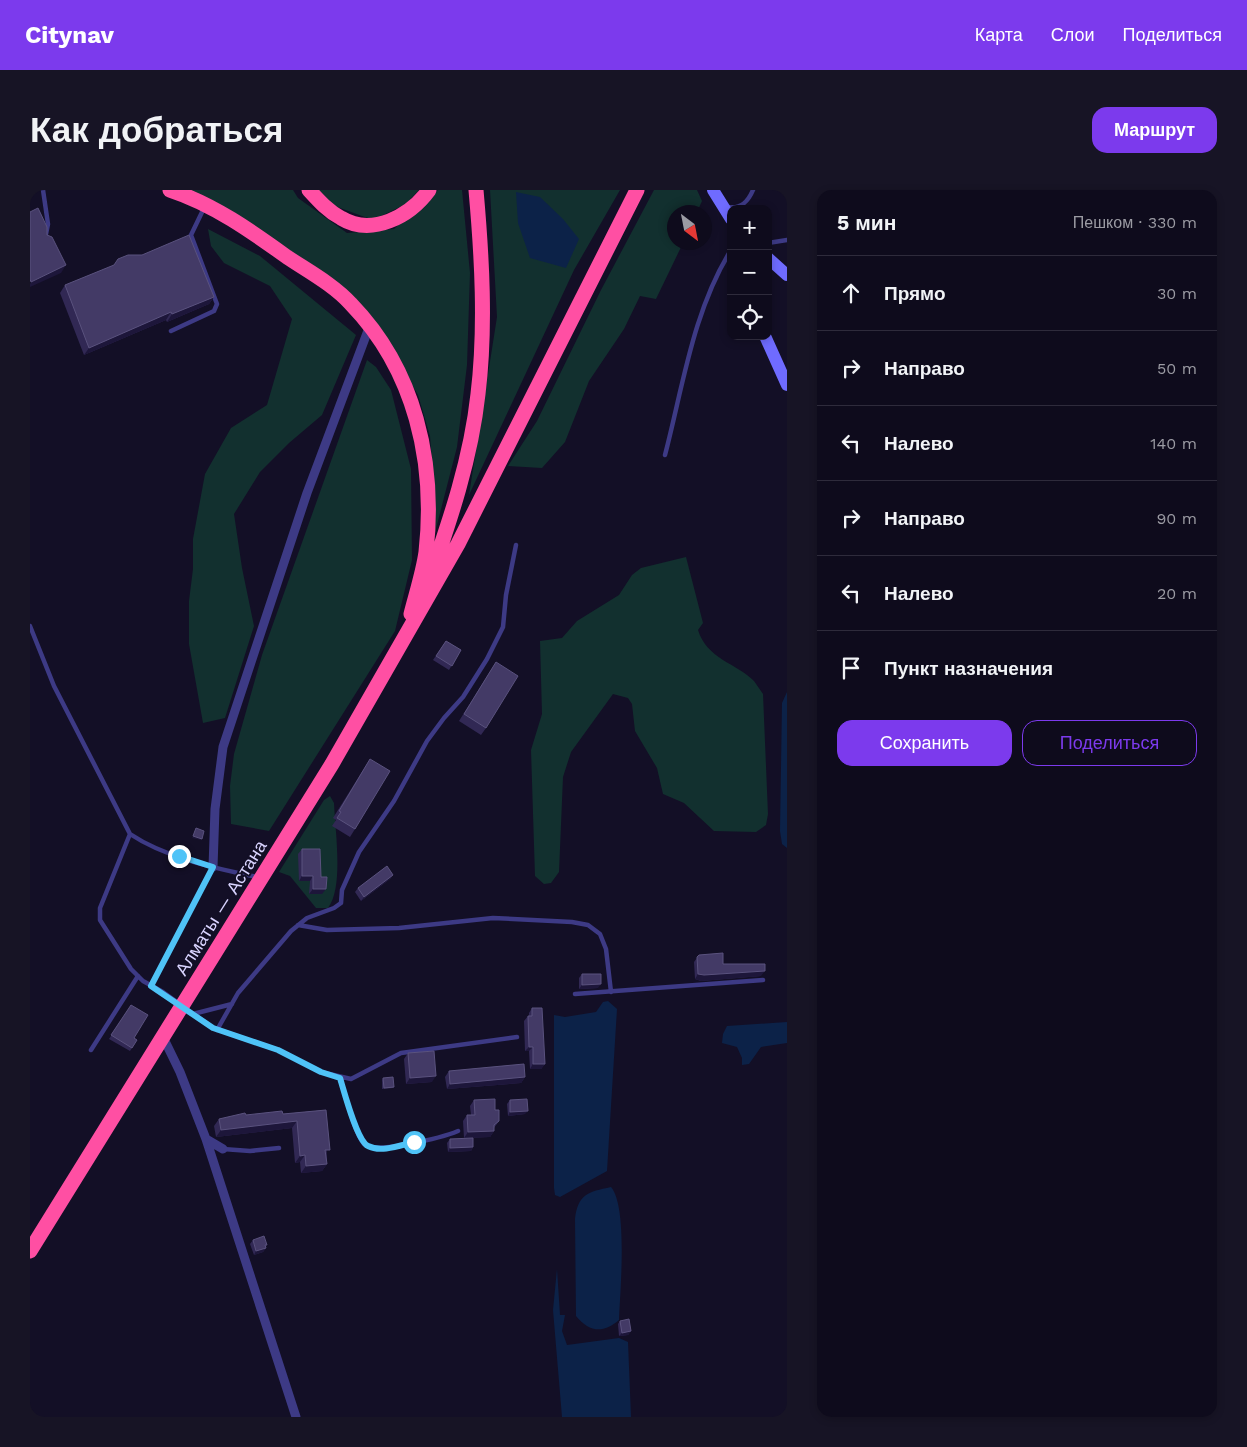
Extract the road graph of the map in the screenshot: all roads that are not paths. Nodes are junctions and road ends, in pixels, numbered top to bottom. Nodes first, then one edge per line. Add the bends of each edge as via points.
1 (43, 190) edge
2 (170, 190) edge
3 (309, 190) edge
4 (429, 190) edge
5 (476, 190) edge
6 (637, 190) edge
7 (713, 190) edge
8 (753, 190) edge
9 (206, 206) junction
10 (724, 207) junction
11 (727, 212) edge
12 (45, 240) edge
13 (787, 240) edge
14 (772, 242) edge
15 (727, 256) edge
16 (772, 262) edge
17 (787, 275) edge
18 (370, 325) junction
19 (171, 331) dead end
20 (767, 340) edge
21 (783, 366) edge
22 (787, 385) edge
23 (665, 455) dead end
24 (516, 544) dead end
25 (30, 626) edge
26 (406, 633) junction
27 (130, 834) junction
28 (213, 867) junction
29 (262, 878) junction
30 (298, 925) junction
31 (138, 976) junction
32 (763, 980) dead end
33 (151, 986) junction
34 (611, 992) junction
35 (575, 994) dead end
36 (232, 1004) junction
37 (188, 1010) junction
38 (217, 1030) junction
39 (163, 1037) junction
40 (517, 1037) dead end
41 (91, 1050) dead end
42 (340, 1078) junction
43 (458, 1131) dead end
44 (206, 1139) junction
45 (279, 1148) dead end
46 (223, 1149) joint
47 (30, 1251) edge
48 (296, 1417) edge

1 - 12 lane via 48,224
2 - 9 highway
3 - 4 highway via 343,220 376,224 391,222 406,213
5 - 26 highway via 482,331 478,394 469,450 456,500 429,582
6 - 26 highway via 458,544
7 - 10 street
8 - 10 lane via 745,204 735,208
9 - 18 highway via 246,227 317,278 350,302
9 - 19 lane via 192,235 217,304 214,310
10 - 11 street
13 - 14 lane
15 - 23 lane via 703,305
16 - 17 street
18 - 26 highway via 410,395 427,474 425,553
18 - 28 street via 307,493 223,748 215,809
20 - 21 street
21 - 22 street
24 - 30 lane via 503,627 487,659 463,697 427,741 394,801 359,852 342,890 341,903
25 - 27 lane via 54,686
26 - 29 highway, Алматы — Астана via 332,764
27 - 28 lane via 145,844
27 - 31 lane via 100,908 100,920
28 - 29 lane
28 - 33 lane
29 - 37 highway, Алматы — Астана
30 - 34 lane via 327,930 399,928 493,918 588,925 600,934 606,949
30 - 36 lane
31 - 33 lane
31 - 41 lane
32 - 34 lane
33 - 37 lane
34 - 35 lane
36 - 37 lane
36 - 38 lane
37 - 38 lane
37 - 39 highway, Алматы — Астана
38 - 42 lane via 278,1050
39 - 44 street
39 - 47 highway, Алматы — Астана
40 - 42 lane via 401,1053 351,1079
42 - 43 lane via 359,1133 370,1148 393,1148
44 - 46 street
44 - 48 street
45 - 46 lane

